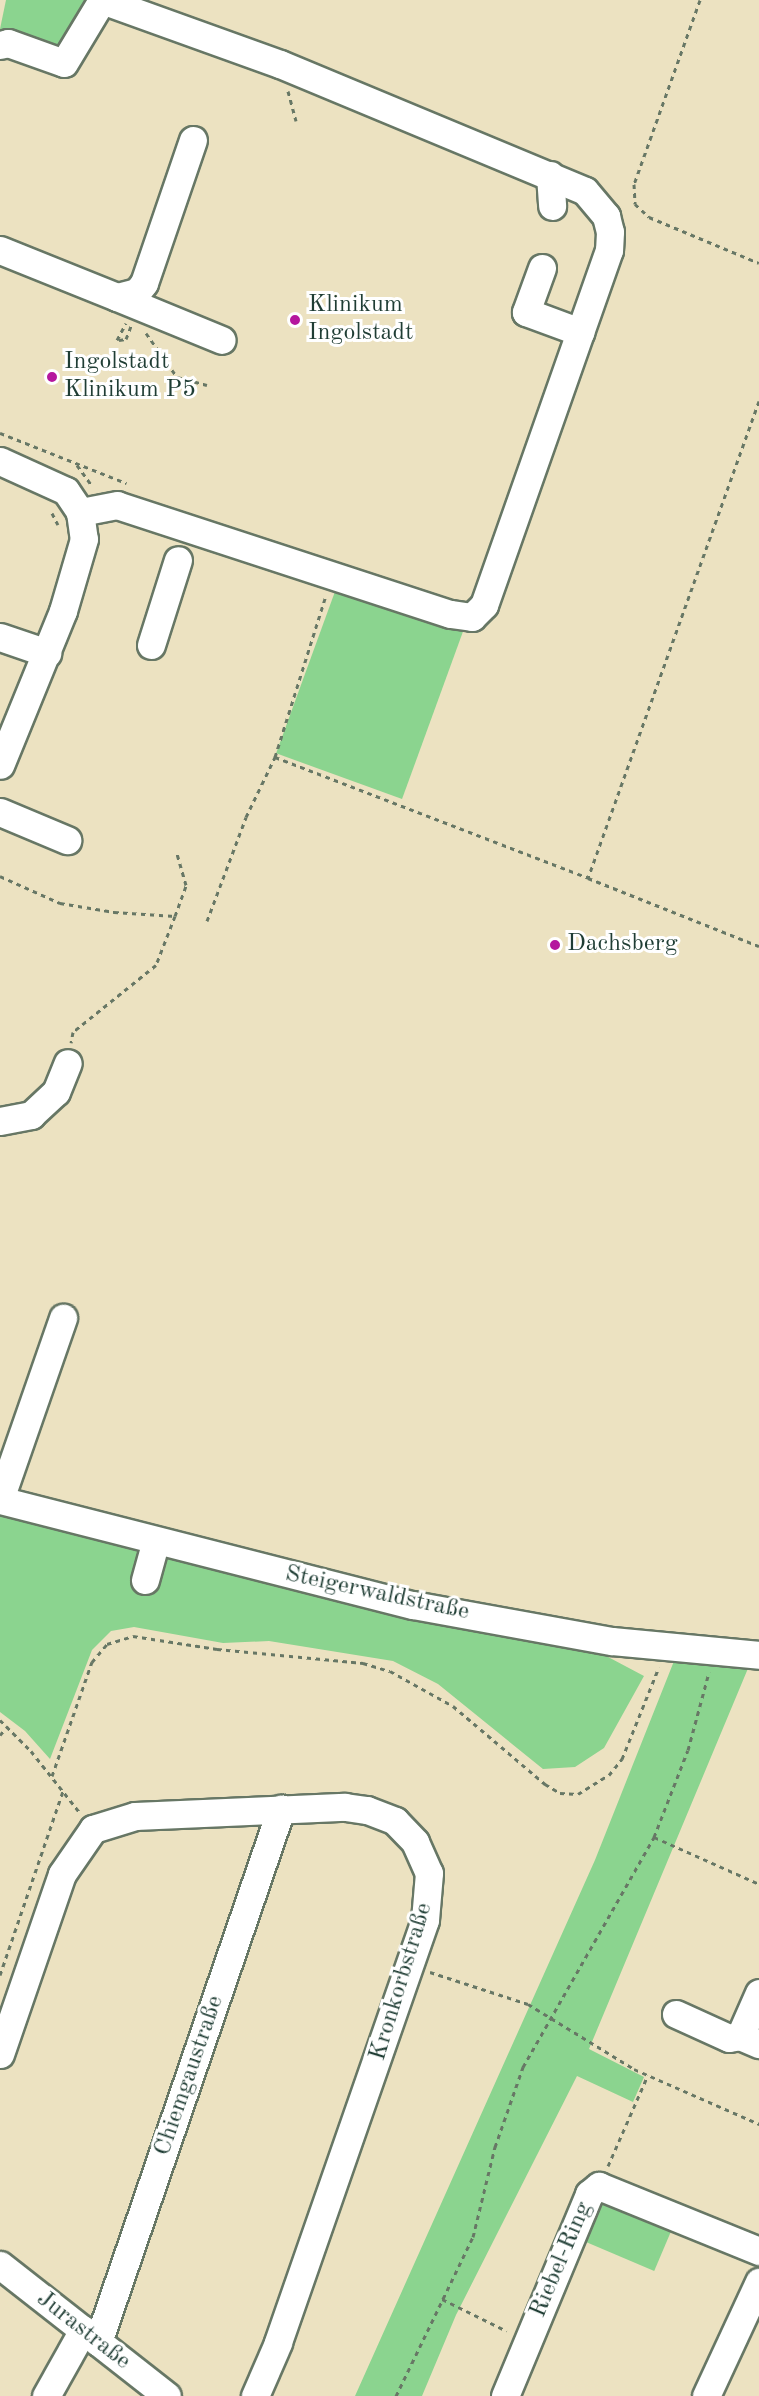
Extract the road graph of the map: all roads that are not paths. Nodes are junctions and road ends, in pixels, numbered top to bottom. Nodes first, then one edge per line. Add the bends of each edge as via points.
1 (0, 45) edge
2 (193, 140) dead end
3 (550, 175) junction
4 (552, 206) dead end
5 (0, 250) edge
6 (542, 268) dead end
7 (132, 308) junction
8 (580, 332) junction
9 (222, 340) dead end
10 (0, 461) edge
11 (80, 512) junction
12 (178, 560) dead end
13 (0, 637) edge
14 (151, 645) dead end
15 (47, 653) junction
16 (0, 765) edge
17 (0, 812) edge
18 (67, 840) dead end
19 (68, 1063) road end
20 (0, 1121) edge
21 (63, 1318) dead end
22 (0, 1500) edge
23 (156, 1540) junction
24 (146, 1580) dead end
25 (759, 1655) edge
26 (281, 1809) junction
27 (759, 1993) edge
28 (676, 2014) dead end
29 (749, 2040) edge
30 (0, 2054) edge
31 (759, 2251) edge
32 (0, 2265) edge
33 (759, 2283) edge
34 (91, 2336) junction
35 (46, 2396) edge
36 (167, 2396) edge
37 (255, 2396) edge
38 (506, 2396) edge
39 (706, 2396) edge

1 - 3 street via 8,43 64,63 102,0 280,64
2 - 7 street
3 - 4 street
3 - 8 street via 597,200 610,232 609,250
5 - 7 street
6 - 8 street via 526,312
7 - 9 street
8 - 11 street via 484,605 472,616 450,615 117,505
10 - 11 street via 56,484
11 - 15 street via 84,539 80,562
12 - 14 street
13 - 15 street
15 - 16 street
17 - 18 street
19 - 20 street via 56,1092 31,1115
21 - 22 street
22 - 23 street, Steigerwaldstraße
23 - 24 street
23 - 25 street, Steigerwaldstraße via 413,1605 612,1641
26 - 30 street, Kronkorbstraße via 135,1816 93,1829 62,1874
26 - 34 street, Chiemgaustraße
26 - 37 street, Kronkorbstraße via 367,1810 396,1821 415,1842 429,1873 430,1896 411,1966 278,2343
27 - 29 street
28 - 29 street via 729,2038
31 - 38 street, Riebel-Ring via 599,2186 589,2194
32 - 34 street, Jurastraße
33 - 39 street
34 - 35 street, Chiemgaustraße
34 - 36 street, Jurastraße

